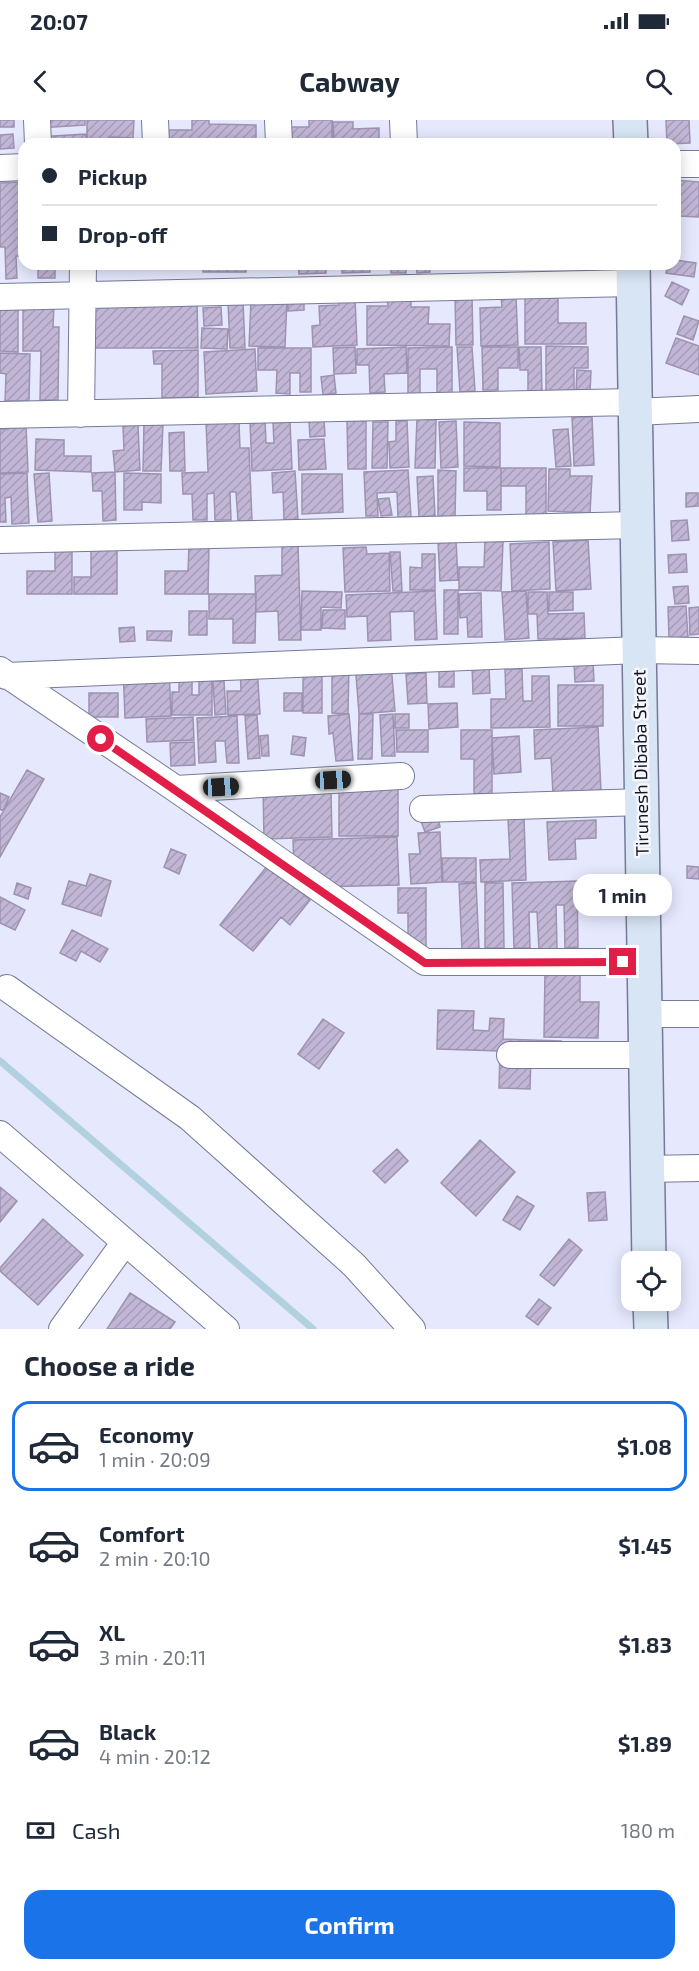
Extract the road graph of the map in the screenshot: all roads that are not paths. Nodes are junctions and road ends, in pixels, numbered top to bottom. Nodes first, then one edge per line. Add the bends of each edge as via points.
1 (37, 120) edge
2 (155, 120) edge
3 (278, 120) edge
4 (403, 120) edge
5 (630, 120) edge
6 (38, 138) edge
7 (156, 138) edge
8 (279, 138) edge
9 (404, 138) edge
10 (631, 138) edge
11 (681, 164) edge
12 (699, 164) edge
13 (18, 167) edge
14 (0, 168) edge
15 (83, 270) edge
16 (633, 273) edge
17 (83, 295) junction
18 (0, 297) edge
19 (635, 407) junction
20 (699, 409) edge
21 (81, 414) junction
22 (0, 415) edge
23 (637, 525) junction
24 (0, 540) edge
25 (639, 650) junction
26 (699, 651) edge
27 (3, 673) edge
28 (401, 776) dead end
29 (176, 789) junction
30 (642, 802) junction
31 (423, 808) dead end
32 (645, 962) junction
33 (7, 988) dead end
34 (645, 1014) junction
35 (699, 1014) edge
36 (510, 1055) dead end
37 (646, 1055) junction
38 (0, 1134) edge
39 (699, 1168) edge
40 (648, 1169) junction
41 (125, 1242) junction
42 (650, 1251) edge
43 (650, 1311) edge
44 (62, 1329) edge
45 (226, 1329) edge
46 (412, 1329) edge
47 (651, 1329) edge

1 - 6 street
2 - 7 street
3 - 8 street
4 - 9 street
5 - 10 main road
11 - 12 street
13 - 14 street
15 - 17 street
16 - 17 street
16 - 19 main road, Tirunesh Dibaba Street
17 - 18 street
17 - 21 street
19 - 20 street
19 - 21 street
19 - 23 main road, Tirunesh Dibaba Street
21 - 22 street
23 - 24 street
23 - 25 main road, Tirunesh Dibaba Street
25 - 26 street
25 - 27 street
25 - 30 main road, Tirunesh Dibaba Street
27 - 29 street
28 - 29 street
29 - 32 street via 425,963
30 - 31 street
30 - 32 main road, Tirunesh Dibaba Street
32 - 34 main road, Tirunesh Dibaba Street
33 - 46 street via 190,1118 354,1265
34 - 35 street
34 - 37 main road, Tirunesh Dibaba Street
36 - 37 street
37 - 40 main road, Tirunesh Dibaba Street
38 - 41 street
39 - 40 street
40 - 42 main road, Tirunesh Dibaba Street
41 - 44 street
41 - 45 street
43 - 47 main road

